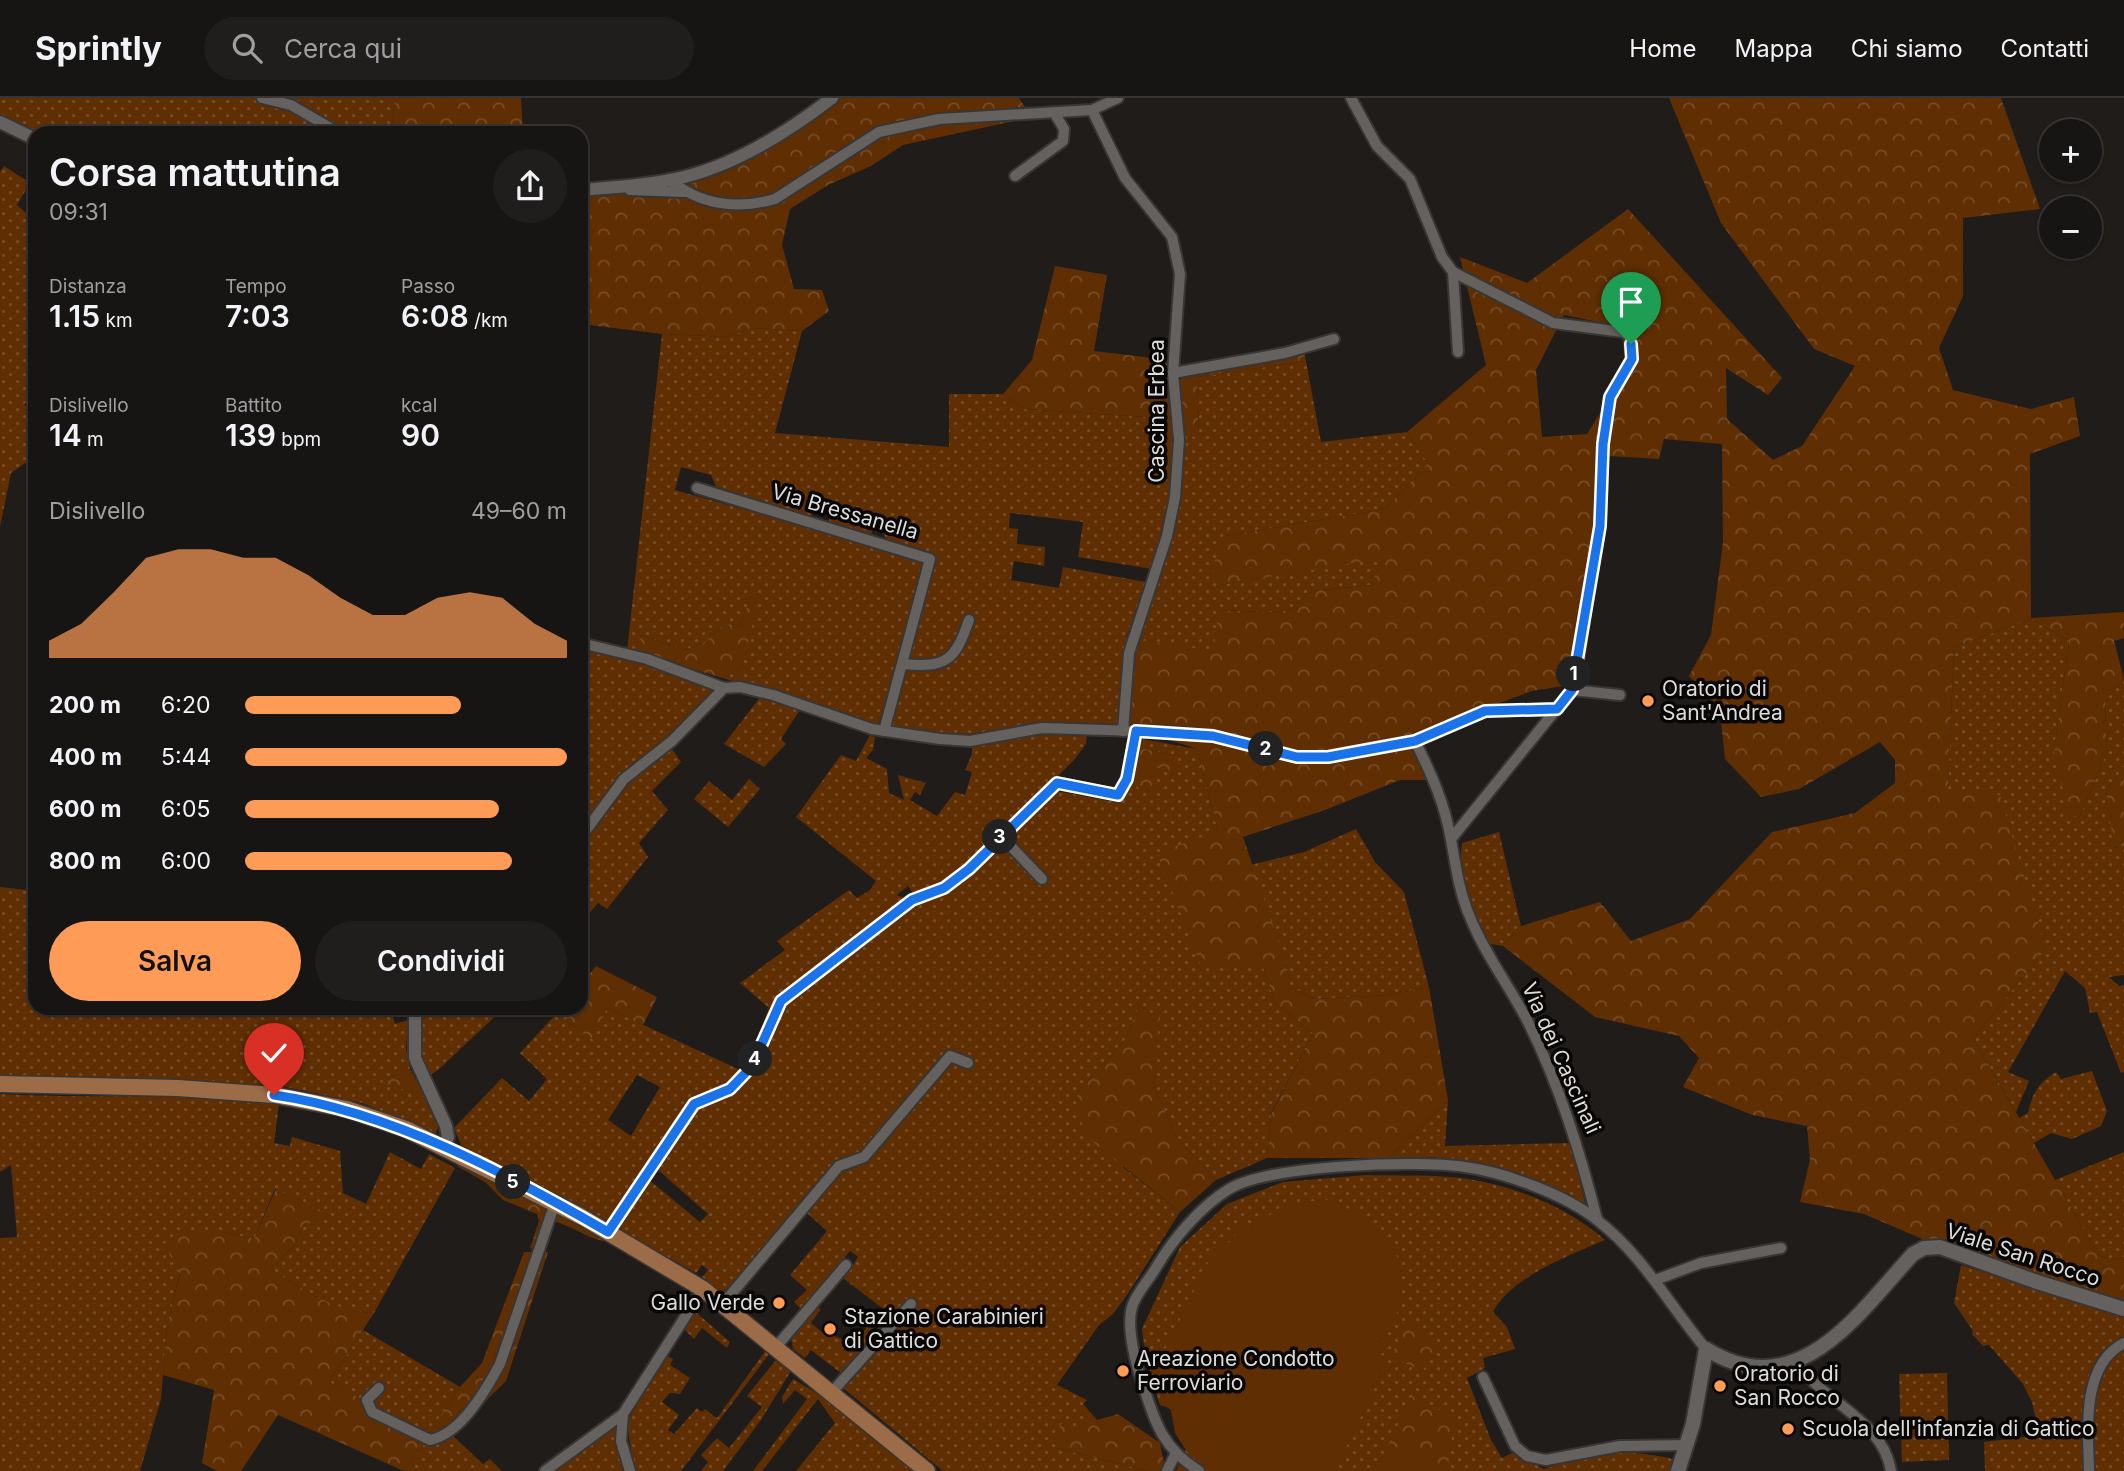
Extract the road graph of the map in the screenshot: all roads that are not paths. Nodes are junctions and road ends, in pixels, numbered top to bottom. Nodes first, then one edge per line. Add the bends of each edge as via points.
1 (262, 98) edge
2 (832, 98) edge
3 (1118, 98) edge
4 (1353, 100) edge
5 (1092, 110) junction
6 (1055, 114) junction
7 (0, 122) edge
8 (327, 126) edge
9 (28, 136) edge
10 (1015, 176) dead end
11 (669, 179) junction
12 (595, 189) junction
13 (588, 190) edge
14 (684, 192) junction
15 (1453, 272) junction
16 (1334, 340) dead end
17 (1458, 352) dead end
18 (1173, 373) junction
19 (697, 488) dead end
20 (970, 620) dead end
21 (588, 645) edge
22 (903, 664) junction
23 (724, 688) junction
24 (1572, 690) junction
25 (1620, 695) dead end
26 (1557, 709) junction
27 (884, 731) junction
28 (1123, 731) junction
29 (1136, 731) junction
30 (1415, 741) junction
31 (588, 828) edge
32 (1001, 836) junction
33 (1451, 839) junction
34 (1042, 879) dead end
35 (418, 1015) edge
36 (972, 1067) dead end
37 (0, 1084) edge
38 (444, 1147) junction
39 (555, 1203) junction
40 (1597, 1219) junction
41 (608, 1232) junction
42 (1781, 1248) dead end
43 (846, 1265) dead end
44 (1655, 1280) junction
45 (703, 1289) junction
46 (911, 1304) dead end
47 (723, 1305) junction
48 (2124, 1309) edge
49 (2124, 1343) edge
50 (776, 1348) junction
51 (1706, 1349) junction
52 (1797, 1363) junction
53 (1483, 1377) dead end
54 (379, 1388) dead end
55 (832, 1392) junction
56 (623, 1414) junction
57 (1687, 1445) junction
58 (1175, 1455) junction
59 (545, 1471) edge
60 (630, 1471) edge
61 (927, 1471) edge
62 (1167, 1471) edge
63 (1199, 1471) edge
64 (1678, 1471) edge
65 (1891, 1471) edge
66 (2089, 1471) edge

1 - 8 street via 292,105
2 - 11 street via 742,155
3 - 5 street
4 - 15 street via 1377,146 1410,179
5 - 6 street
5 - 18 street, Cascina Erbea via 1125,178 1166,227 1177,251 1180,289
6 - 10 street via 1064,129 1063,141
6 - 14 street via 939,119 879,132 775,199 756,205 718,204
7 - 9 street
11 - 12 street
11 - 14 street
12 - 13 street
12 - 14 street
15 - 17 street
15 - 24 street via 1553,323 1617,331 1629,337 1632,359 1610,397 1600,526
16 - 18 street
18 - 28 street, Cascina Erbea via 1179,440 1175,497 1167,537 1129,653
19 - 22 street, Via Bressanella via 927,555 931,562
20 - 22 street via 960,644 945,660 931,666
21 - 23 street via 647,659
22 - 27 street, Via Bressanella
23 - 27 street via 773,695
23 - 31 street via 672,741 624,779
24 - 25 street
24 - 26 street
26 - 30 street via 1485,711
26 - 33 street
27 - 28 street via 970,741 1042,729
28 - 29 street
29 - 30 street via 1213,736 1297,757 1328,757
29 - 32 street via 1127,779 1118,795 1057,783
30 - 33 street, Via dei Cascinali via 1437,785
32 - 34 street
32 - 41 street via 944,888 912,900 781,1001 752,1066 730,1089 694,1104
33 - 40 street, Via dei Cascinali via 1454,868 1470,918 1530,1025 1579,1146
35 - 38 street via 415,1058 446,1126
36 - 47 street via 950,1056 864,1157 839,1166
37 - 38 main road via 274,1095 366,1115
38 - 39 main road
39 - 41 main road
39 - 54 street via 500,1364 463,1417 446,1434 430,1440 372,1412 367,1400
40 - 44 street
40 - 58 street via 1539,1188 1464,1166 1304,1170 1229,1189 1210,1203 1165,1253 1132,1307 1138,1373
41 - 45 main road
42 - 44 street via 1701,1264
43 - 50 street
44 - 51 street
45 - 47 main road
45 - 56 street
46 - 55 street
47 - 50 main road
48 - 52 main road, Viale San Rocco via 1940,1247 1924,1248 1913,1254 1842,1332
49 - 66 street via 2101,1364 2092,1387
50 - 55 main road
51 - 52 main road, Viale San Rocco via 1729,1362 1755,1368
51 - 57 main road
52 - 65 street via 1807,1378 1872,1430
53 - 57 street via 1515,1447 1527,1456 1546,1460 1620,1446
55 - 61 main road
56 - 59 street
56 - 60 street via 621,1441
57 - 64 main road
58 - 62 street
58 - 63 street

